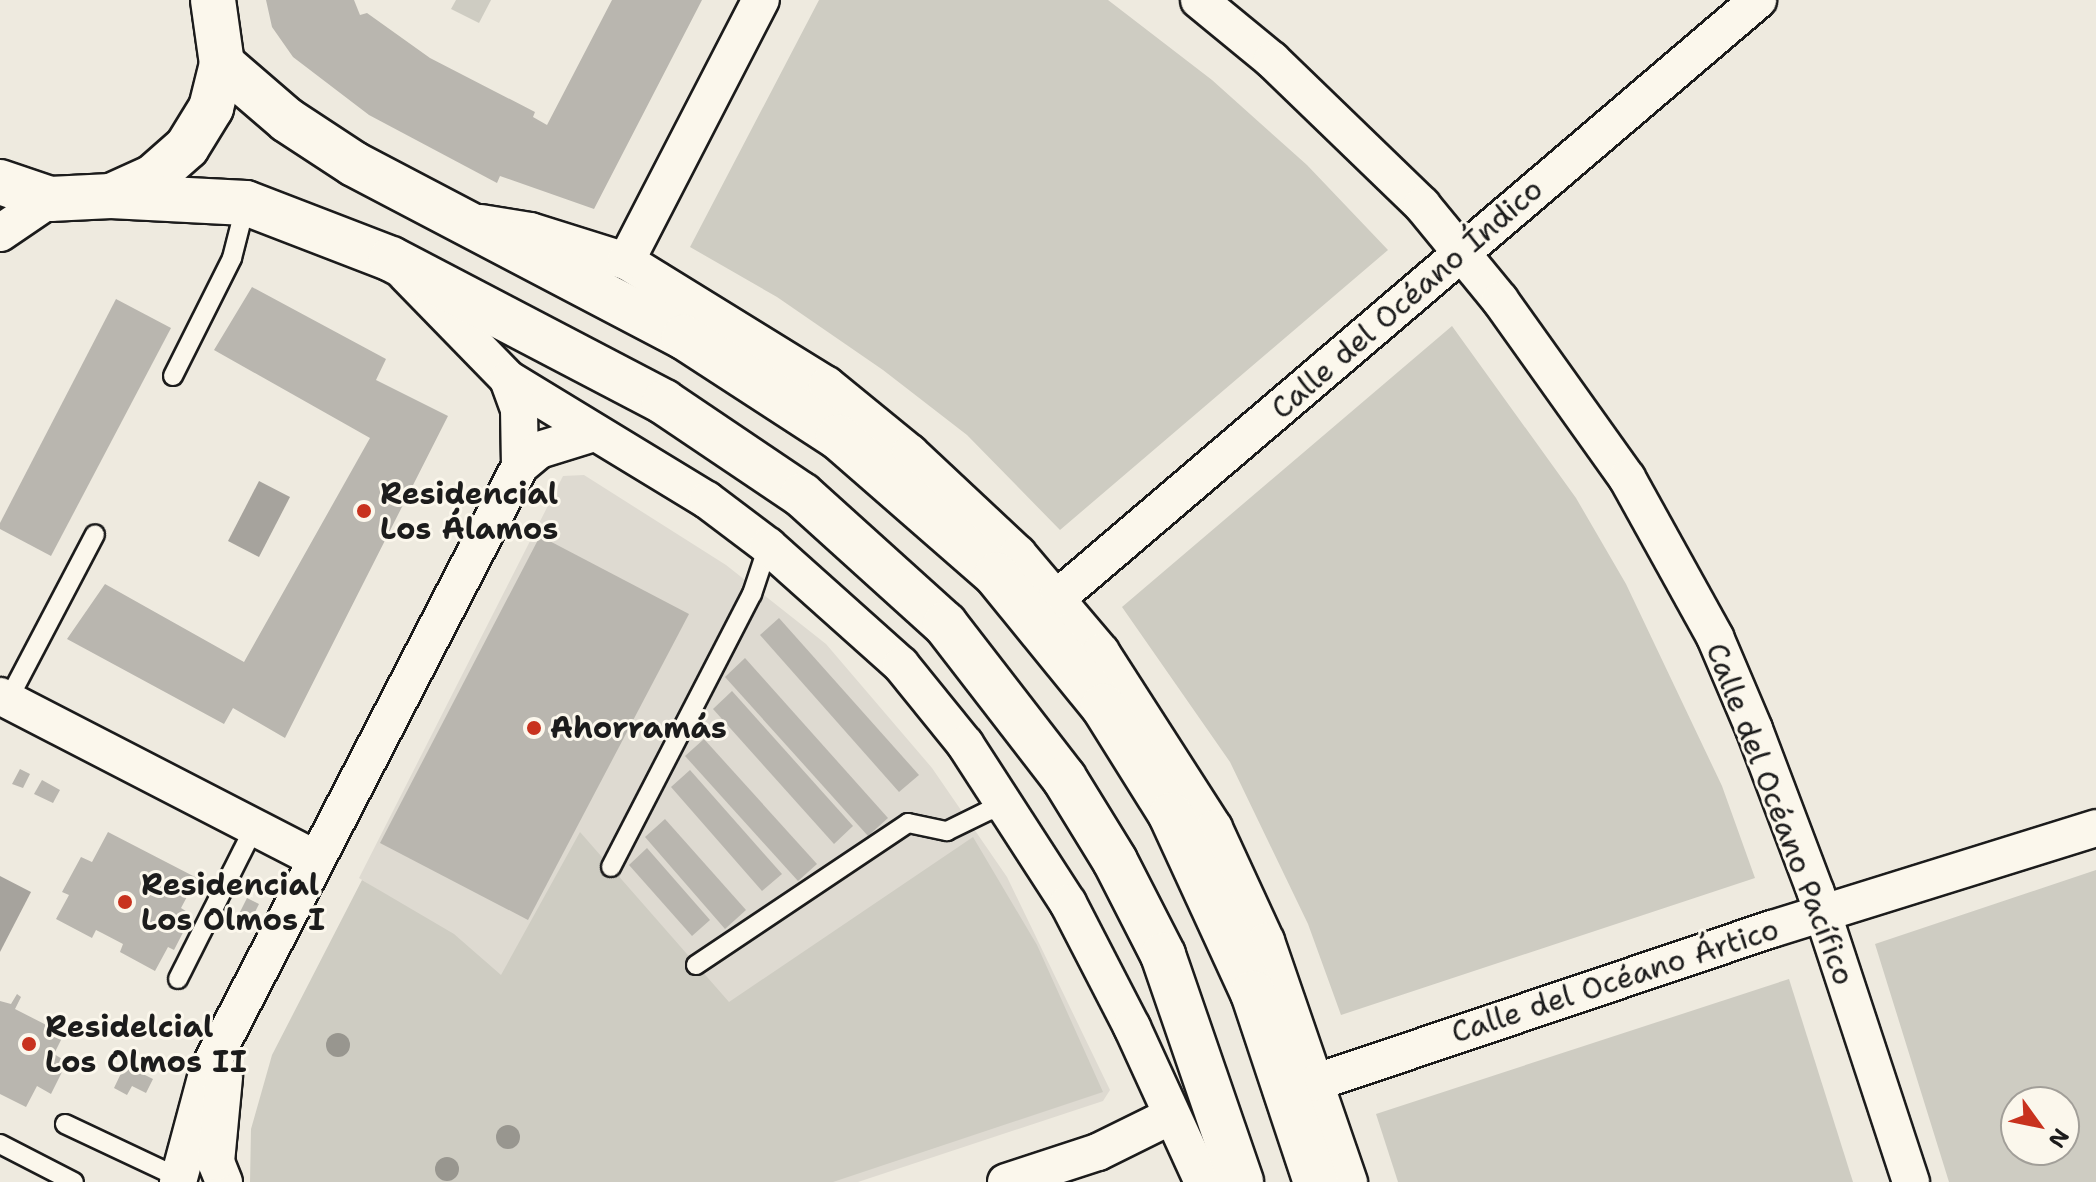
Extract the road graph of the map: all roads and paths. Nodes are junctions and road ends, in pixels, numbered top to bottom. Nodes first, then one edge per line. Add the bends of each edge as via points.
1 (213, 0) edge
2 (761, 0) edge
3 (1199, 0) edge
4 (1758, 0) edge
5 (222, 64) junction
6 (0, 182) edge
7 (111, 196) junction
8 (50, 199) junction
9 (246, 203) junction
10 (461, 219) junction
11 (0, 233) edge
12 (1462, 253) junction
13 (391, 259) junction
14 (626, 261) junction
15 (173, 376) dead end
16 (508, 379) junction
17 (591, 434) junction
18 (520, 466) junction
19 (95, 534) dead end
20 (768, 546) junction
21 (1056, 599) junction
22 (4, 698) edge
23 (1140, 707) junction
24 (1139, 764) junction
25 (1012, 812) junction
26 (254, 828) junction
27 (2096, 828) edge
28 (316, 859) junction
29 (611, 867) dead end
30 (1211, 903) junction
31 (1822, 912) junction
32 (1260, 927) junction
33 (696, 965) dead end
34 (178, 979) dead end
35 (227, 1039) junction
36 (1317, 1082) junction
37 (1171, 1116) junction
38 (65, 1124) dead end
39 (0, 1144) edge
40 (179, 1180) edge
41 (74, 1182) edge
42 (224, 1182) edge
43 (1006, 1182) edge
44 (1203, 1182) edge
45 (1241, 1182) edge
46 (1316, 1182) edge
47 (1349, 1182) edge
48 (1911, 1182) edge

1 - 5 street
2 - 14 street
3 - 12 street, Calle del Océano Pacífico via 1340,123
4 - 12 street, Calle del Océano Índico
5 - 7 street via 211,108 187,147 153,177
5 - 10 street via 287,120 354,164
6 - 8 street
7 - 8 street
7 - 9 street
8 - 11 street
9 - 13 street
9 - 15 lane via 232,258
10 - 14 street via 530,231
10 - 24 street via 684,337 838,437 996,575 1103,706
12 - 21 street, Calle del Océano Índico
12 - 31 street, Calle del Océano Pacífico via 1592,425 1672,556 1754,729
13 - 16 street
13 - 45 street via 664,402 740,450 802,495 945,624 1022,720 1115,861 1163,955
14 - 21 street via 827,385 910,453 1018,554
16 - 17 street
16 - 18 street via 521,420
17 - 18 street via 539,450
17 - 20 street via 707,500
18 - 28 street
19 - 22 lane
20 - 25 street via 901,665
20 - 29 lane via 752,594
21 - 23 street
22 - 26 street
23 - 24 street
23 - 32 street via 1214,828
24 - 30 street via 1171,815
25 - 33 lane via 990,810 947,831 908,823
25 - 37 street via 1068,903
26 - 28 street
26 - 34 lane
27 - 31 street, Calle del Océano Ártico
28 - 35 street
30 - 32 street
30 - 46 street via 1253,993
31 - 36 street, Calle del Océano Ártico
31 - 48 street, Calle del Océano Pacífico
32 - 36 street
35 - 40 street via 208,1070
35 - 42 street via 216,1162
36 - 47 street
37 - 43 street via 1098,1152
37 - 44 street
38 - 40 lane
39 - 41 lane

